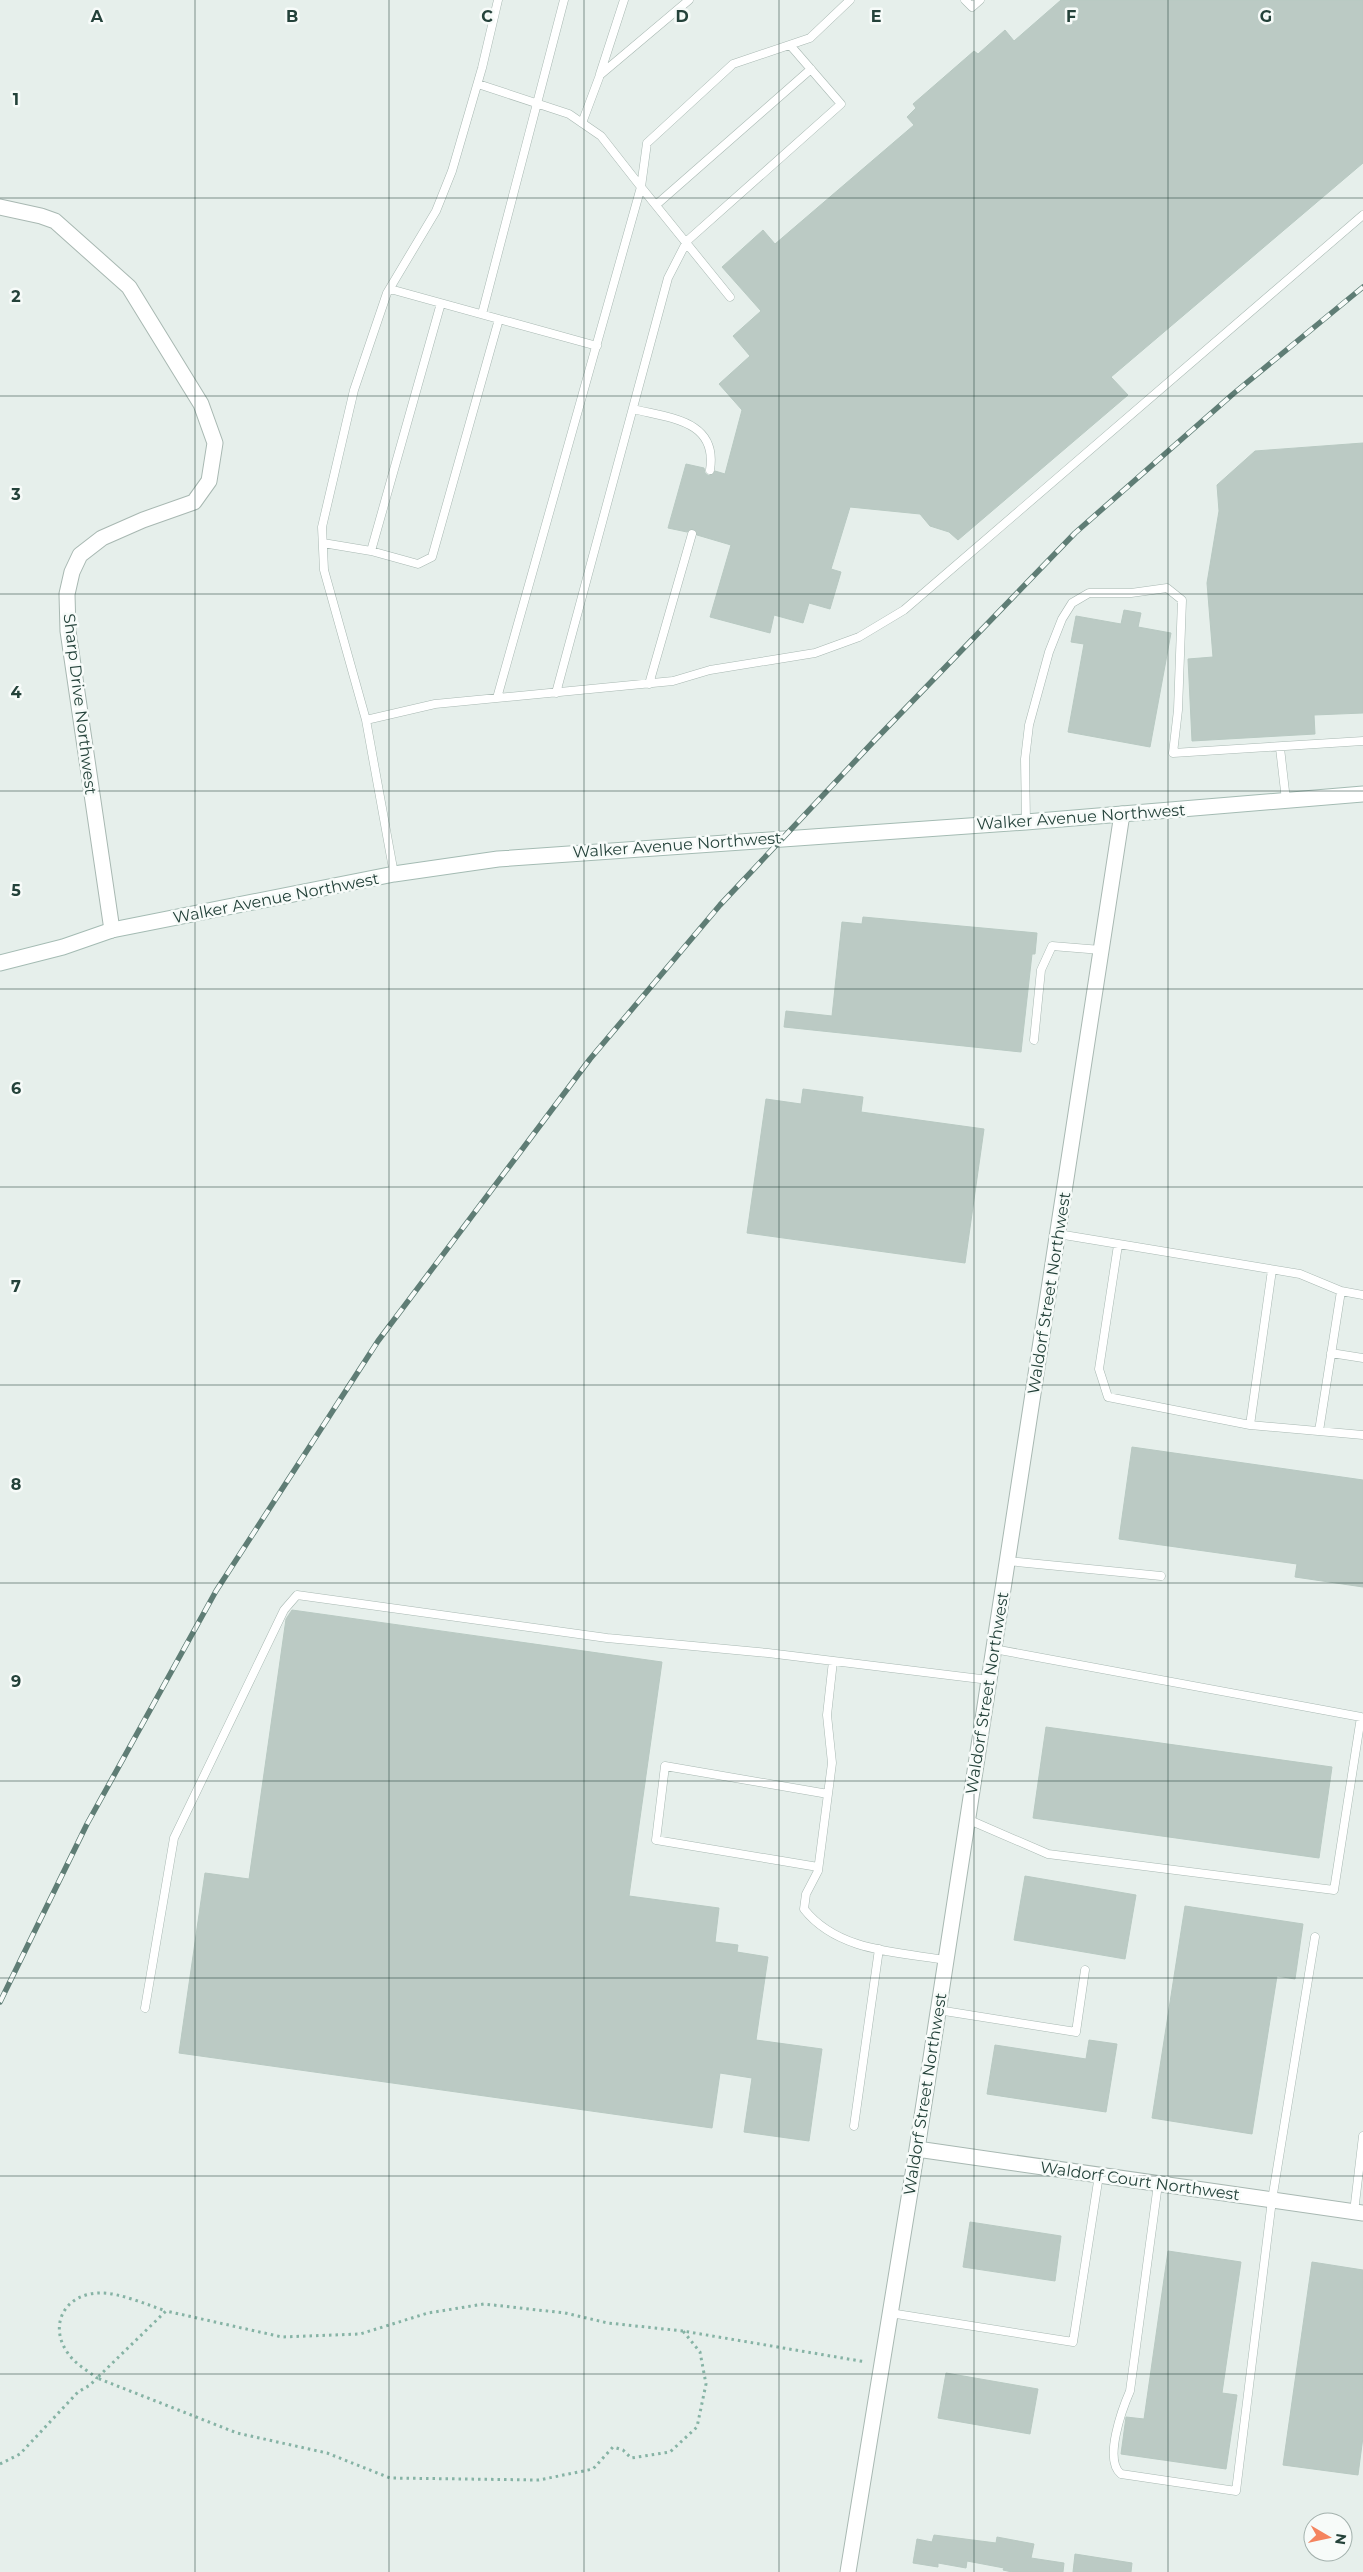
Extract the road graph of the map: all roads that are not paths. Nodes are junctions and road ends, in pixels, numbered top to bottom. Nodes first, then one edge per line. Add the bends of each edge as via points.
1 (498, 0) edge
2 (564, 0) edge
3 (624, 0) edge
4 (689, 0) edge
5 (850, 0) edge
6 (965, 0) edge
7 (980, 0) edge
8 (790, 45) junction
9 (811, 69) junction
10 (600, 75) junction
11 (478, 84) junction
12 (536, 103) junction
13 (582, 123) junction
14 (641, 187) junction
15 (656, 205) junction
16 (0, 207) edge
17 (1363, 215) edge
18 (686, 241) junction
19 (390, 289) junction
20 (730, 297) dead end
21 (441, 303) junction
22 (482, 314) junction
23 (499, 319) junction
24 (597, 346) junction
25 (633, 408) junction
26 (710, 470) dead end
27 (692, 534) dead end
28 (323, 543) junction
29 (371, 551) junction
30 (649, 684) junction
31 (556, 693) junction
32 (498, 698) junction
33 (366, 720) junction
34 (1363, 742) edge
35 (1280, 748) junction
36 (1363, 794) edge
37 (1286, 800) junction
38 (1122, 814) junction
39 (1026, 822) junction
40 (394, 874) junction
41 (112, 930) junction
42 (1101, 950) junction
43 (0, 963) edge
44 (1034, 1040) dead end
45 (1058, 1234) junction
46 (1118, 1246) junction
47 (1272, 1270) junction
48 (1341, 1291) junction
49 (1363, 1295) edge
50 (1331, 1353) junction
51 (1363, 1358) edge
52 (1250, 1425) junction
53 (1319, 1431) junction
54 (1363, 1435) edge
55 (1007, 1561) junction
56 (1161, 1576) dead end
57 (994, 1649) junction
58 (833, 1661) junction
59 (989, 1680) junction
60 (828, 1794) junction
61 (967, 1819) junction
62 (818, 1866) junction
63 (1315, 1937) dead end
64 (879, 1949) junction
65 (946, 1960) junction
66 (1086, 1970) dead end
67 (145, 2008) dead end
68 (938, 2010) junction
69 (854, 2126) dead end
70 (1363, 2136) edge
71 (917, 2149) junction
72 (1099, 2175) junction
73 (1158, 2184) junction
74 (1272, 2200) junction
75 (1358, 2213) edge
76 (890, 2313) junction
77 (848, 2572) edge

1 - 11 lane
2 - 12 lane
3 - 10 lane
4 - 10 lane
5 - 8 lane via 810,38
6 - 7 lane via 972,7
8 - 9 lane
8 - 14 lane via 734,64 647,143
9 - 15 lane
9 - 18 lane via 841,104
10 - 13 lane
11 - 12 lane
11 - 19 lane via 452,171 436,211
12 - 13 lane via 569,114
12 - 22 lane
13 - 14 lane via 601,136
14 - 15 lane
14 - 24 lane
15 - 18 lane
16 - 41 street, Sharp Drive Northwest via 55,221 129,287 201,404 216,443 209,481 194,502 102,538 80,555 67,594 68,631
17 - 30 lane via 904,610 859,637 815,653 710,670
18 - 20 lane
18 - 25 lane via 668,278
19 - 21 lane
19 - 28 lane via 354,390 322,527
21 - 22 lane
21 - 29 lane
22 - 23 lane
23 - 24 lane
23 - 29 lane via 432,557 418,564
24 - 32 lane
25 - 26 lane via 694,427 708,443 712,458
25 - 31 lane
27 - 30 lane
28 - 29 lane
28 - 33 lane via 324,570
30 - 31 lane
31 - 32 lane
32 - 33 lane via 436,704
33 - 40 lane
34 - 35 lane
35 - 37 lane
35 - 39 lane via 1173,753 1182,600 1167,588 1089,593 1072,603 1062,619 1037,691 1025,759
36 - 37 street, Walker Avenue Northwest
37 - 38 street, Walker Avenue Northwest
38 - 39 street, Walker Avenue Northwest
38 - 42 street, Waldorf Street Northwest
39 - 40 street, Walker Avenue Northwest via 578,852 498,859
40 - 41 street, Walker Avenue Northwest
41 - 43 street, Walker Avenue Northwest
42 - 44 lane via 1052,946 1042,970
42 - 45 street, Waldorf Street Northwest
45 - 46 lane
45 - 55 street, Waldorf Street Northwest
46 - 47 lane
46 - 52 lane via 1099,1370 1108,1397
47 - 48 lane via 1300,1274
47 - 52 lane
48 - 49 lane
48 - 50 lane
50 - 51 lane
50 - 53 lane
52 - 53 lane
53 - 54 lane
55 - 56 lane
55 - 57 street, Waldorf Street Northwest
57 - 59 street, Waldorf Street Northwest
57 - 61 lane via 1361,1717 1334,1890 1048,1854
58 - 59 lane
58 - 60 lane via 827,1715 832,1763
58 - 67 lane via 607,1638 297,1596 284,1610 174,1838
59 - 61 street, Waldorf Street Northwest
60 - 62 lane
60 - 62 lane via 665,1766 656,1840
61 - 65 street, Waldorf Street Northwest
62 - 64 lane via 806,1894 804,1909 813,1921 842,1940
63 - 74 lane
64 - 65 lane
64 - 69 lane
65 - 68 street, Waldorf Street Northwest
66 - 68 lane via 1076,2032
68 - 71 street, Waldorf Street Northwest
70 - 75 lane
71 - 72 street, Waldorf Court Northwest
71 - 76 street, Waldorf Street Northwest
72 - 73 street, Waldorf Court Northwest
72 - 76 lane via 1073,2342
73 - 74 street, Waldorf Court Northwest
73 - 74 lane via 1130,2391 1121,2412 1113,2456 1121,2474 1236,2491
74 - 75 street, Waldorf Court Northwest
76 - 77 street, Waldorf Street Northwest

